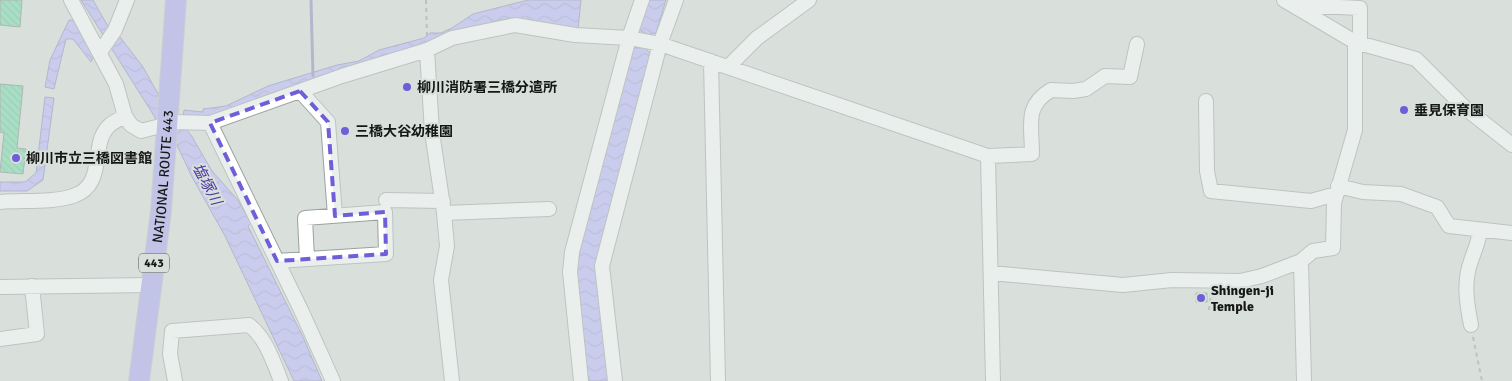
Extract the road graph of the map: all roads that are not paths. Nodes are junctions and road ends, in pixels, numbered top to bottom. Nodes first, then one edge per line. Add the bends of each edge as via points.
1 (71, 0) edge
2 (127, 0) edge
3 (176, 0) edge
4 (642, 0) edge
5 (676, 0) edge
6 (809, 0) edge
7 (1288, 2) edge
8 (629, 38) junction
9 (1358, 43) junction
10 (660, 44) junction
11 (1137, 44) dead end
12 (101, 50) junction
13 (427, 50) junction
14 (711, 61) junction
15 (728, 67) junction
16 (300, 91) junction
17 (1206, 101) dead end
18 (125, 116) junction
19 (206, 124) junction
20 (163, 127) junction
21 (1512, 145) edge
22 (988, 156) junction
23 (1337, 190) junction
24 (386, 200) dead end
25 (0, 202) edge
26 (443, 207) junction
27 (549, 209) dead end
28 (335, 216) junction
29 (1480, 231) junction
30 (1512, 233) edge
31 (307, 259) junction
32 (1301, 261) junction
33 (277, 262) junction
34 (991, 273) junction
35 (151, 285) junction
36 (0, 286) edge
37 (32, 286) junction
38 (1470, 325) road end
39 (0, 339) edge
40 (139, 381) edge
41 (175, 381) edge
42 (281, 381) edge
43 (333, 381) edge
44 (452, 381) edge
45 (581, 381) edge
46 (615, 381) edge
47 (718, 381) edge
48 (993, 381) edge
49 (1304, 381) edge

1 - 12 street
2 - 12 street via 116,30
3 - 20 highway, NATIONAL ROUTE 443 / 443
4 - 8 street
5 - 10 street
6 - 15 street via 756,38
7 - 9 street
7 - 9 street via 1360,8
8 - 10 street
8 - 13 street via 575,35 514,25 452,38
8 - 45 street via 572,252 570,272
9 - 21 street via 1416,59 1465,108
9 - 23 street via 1355,130
10 - 14 street
10 - 46 street via 602,266
11 - 22 street via 1130,77 1105,76 1086,89 1051,90 1035,102 1032,110 1032,154
12 - 18 street
13 - 16 street
13 - 26 street via 432,132
14 - 15 street
14 - 47 street
15 - 22 street
16 - 19 street
16 - 28 street via 328,122
17 - 23 street via 1207,171 1211,191 1311,201
18 - 20 street via 131,126 141,131
18 - 25 street via 108,127 102,138 93,179 85,190 62,198
19 - 20 street via 176,122
19 - 33 street
20 - 35 highway, NATIONAL ROUTE 443 / 443 via 161,212
22 - 34 street
23 - 29 street via 1402,194 1437,207 1449,226
23 - 32 street via 1334,248 1313,252
24 - 26 street
26 - 27 street
26 - 44 street via 447,246 441,280
28 - 31 street via 305,218
28 - 31 street via 385,212 386,254
29 - 30 street
29 - 38 street via 1478,247 1470,262 1466,298
31 - 33 street
32 - 34 street via 1240,281 1172,280 1123,285
32 - 49 street
33 - 43 street
34 - 48 street
35 - 37 street
35 - 40 highway, NATIONAL ROUTE 443 / 443
36 - 37 street
37 - 39 street via 37,334
41 - 42 street via 170,354 172,331 249,324 265,343

